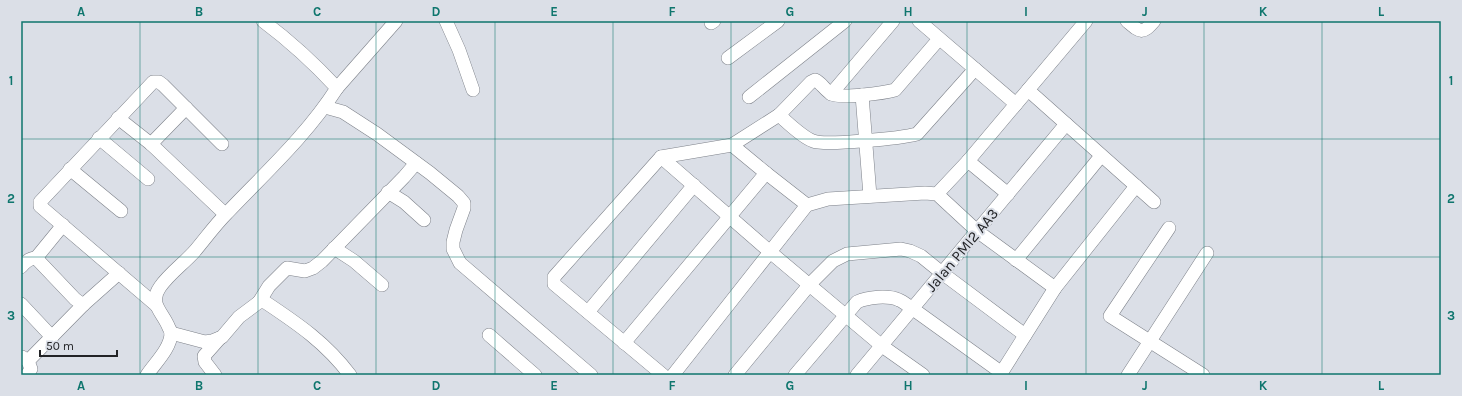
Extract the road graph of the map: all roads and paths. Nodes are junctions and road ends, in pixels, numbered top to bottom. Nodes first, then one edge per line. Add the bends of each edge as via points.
1 (263, 21) edge
2 (396, 21) edge
3 (446, 21) edge
4 (778, 21) edge
5 (845, 21) edge
6 (893, 21) edge
7 (919, 21) edge
8 (1086, 21) edge
9 (1127, 21) edge
10 (1154, 21) edge
11 (939, 39) junction
12 (728, 58) dead end
13 (975, 69) junction
14 (337, 88) junction
15 (473, 90) dead end
16 (1028, 90) junction
17 (831, 94) junction
18 (862, 95) junction
19 (749, 98) dead end
20 (1016, 104) junction
21 (325, 107) junction
22 (186, 108) junction
23 (779, 115) junction
24 (118, 118) junction
25 (1066, 124) junction
26 (99, 138) junction
27 (865, 140) junction
28 (151, 144) junction
29 (222, 144) dead end
30 (732, 145) junction
31 (1101, 156) junction
32 (661, 157) junction
33 (968, 161) junction
34 (416, 162) junction
35 (70, 169) junction
36 (766, 173) junction
37 (148, 179) dead end
38 (694, 185) junction
39 (1136, 186) junction
40 (388, 192) junction
41 (937, 194) junction
42 (1008, 194) junction
43 (870, 196) junction
44 (1154, 202) dead end
45 (807, 205) junction
46 (121, 211) dead end
47 (225, 214) junction
48 (730, 216) junction
49 (424, 220) dead end
50 (64, 225) junction
51 (1168, 228) dead end
52 (977, 232) junction
53 (334, 248) junction
54 (769, 251) junction
55 (1207, 253) dead end
56 (36, 258) junction
57 (1016, 260) junction
58 (21, 267) edge
59 (119, 273) junction
60 (942, 273) junction
61 (810, 284) junction
62 (382, 285) dead end
63 (1055, 288) junction
64 (259, 302) junction
65 (21, 304) edge
66 (83, 305) junction
67 (156, 305) junction
68 (913, 309) junction
69 (588, 312) junction
70 (846, 315) junction
71 (171, 333) junction
72 (489, 335) dead end
73 (1025, 336) junction
74 (52, 337) junction
75 (222, 337) junction
76 (1150, 340) junction
77 (624, 343) junction
78 (882, 346) junction
79 (25, 359) edge
80 (1001, 374) edge
81 (28, 375) edge
82 (148, 375) edge
83 (215, 375) edge
84 (350, 375) edge
85 (535, 375) edge
86 (591, 375) edge
87 (663, 375) edge
88 (673, 375) edge
89 (735, 375) edge
90 (795, 375) edge
91 (857, 375) edge
92 (923, 375) edge
93 (1128, 375) edge
94 (1203, 375) edge

1 - 14 street via 300,50
2 - 14 street
3 - 15 street
4 - 12 street
5 - 19 street
6 - 17 street
7 - 11 street
8 - 16 street
9 - 10 street via 1142,32
11 - 13 street
11 - 18 street via 895,90
13 - 20 street
13 - 27 street via 917,134
14 - 21 street
16 - 20 street
16 - 25 street
17 - 18 street
17 - 23 street via 815,80
18 - 27 street
20 - 33 street
21 - 34 street via 343,112 395,145
21 - 47 street
22 - 24 street via 163,85 153,82
22 - 28 street
22 - 29 street
23 - 27 street via 815,142
23 - 30 street
24 - 26 street
24 - 28 street
25 - 31 street
25 - 42 street, Jalan PMI2 AA3
26 - 35 street
26 - 37 street
27 - 43 street
28 - 47 street
30 - 32 street
30 - 36 street
31 - 39 street
31 - 57 street
32 - 38 street
32 - 69 street via 554,277 554,284
33 - 41 street
33 - 42 street
34 - 40 street
34 - 86 street via 464,203 453,242 453,249 460,263
35 - 46 street
35 - 50 street via 40,202 40,206
36 - 45 street
36 - 48 street
38 - 48 street
38 - 69 street
39 - 44 street
39 - 63 street
40 - 49 street
40 - 53 street
41 - 43 street
41 - 52 street
42 - 52 street, Jalan PMI2 AA3
43 - 45 street via 828,199
45 - 54 street
47 - 67 street via 162,285 156,296
48 - 54 street
48 - 77 street
50 - 56 street
50 - 59 street
51 - 76 street via 1110,316
52 - 57 street
52 - 60 street, Jalan PMI2 AA3
53 - 62 street
53 - 64 street via 309,270 287,268 269,286
54 - 61 street
54 - 88 street
55 - 76 street
56 - 58 street via 26,261
56 - 66 street
57 - 63 street
59 - 66 street
59 - 67 street
60 - 61 street via 921,256 901,249 847,254 833,261
60 - 68 street, Jalan PMI2 AA3
60 - 73 street
61 - 70 street
61 - 89 street
63 - 73 street
64 - 75 street via 240,316
64 - 84 street via 265,302 314,336
65 - 74 street
66 - 74 street
67 - 71 street
68 - 70 street via 899,300 890,298 864,299
68 - 78 street, Jalan PMI2 AA3
68 - 80 street
69 - 77 street
70 - 78 street
70 - 90 street
71 - 75 street via 205,342
71 - 82 street via 162,357
72 - 85 street
73 - 80 street
74 - 79 street
75 - 83 street via 204,356 205,362
76 - 93 street
76 - 94 street
77 - 87 street
78 - 91 street, Jalan PMI2 AA3
78 - 92 street
79 - 81 street via 31,369

